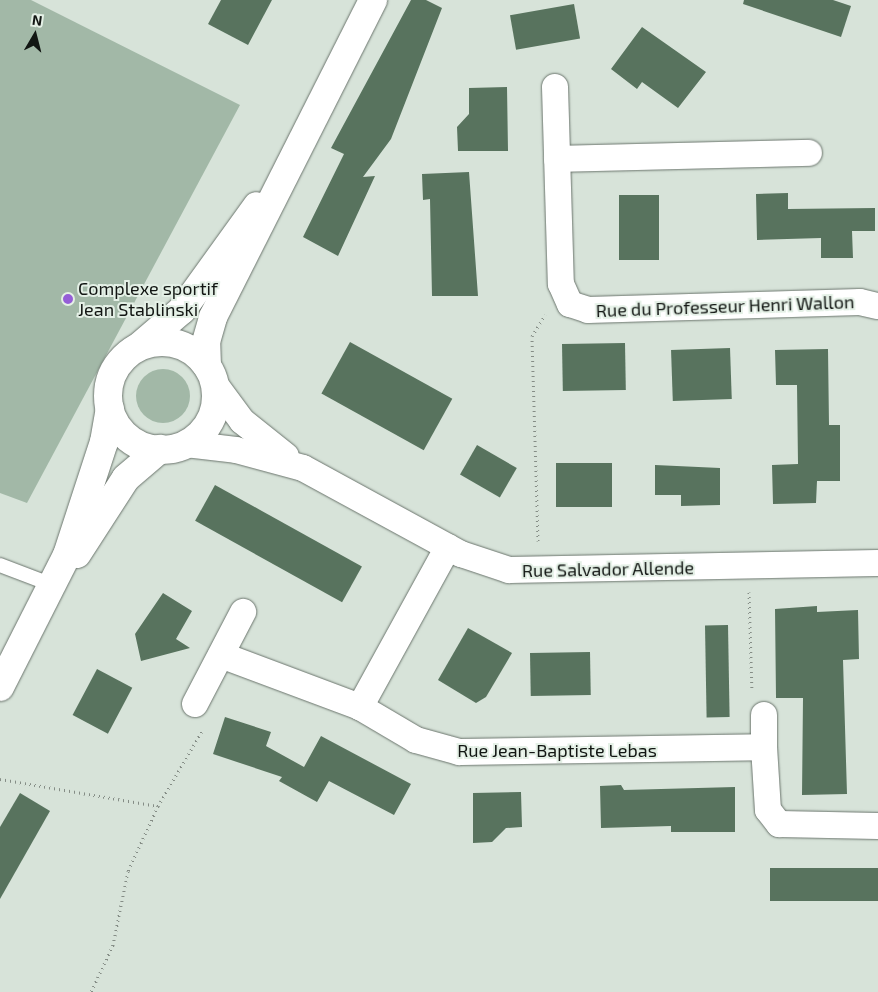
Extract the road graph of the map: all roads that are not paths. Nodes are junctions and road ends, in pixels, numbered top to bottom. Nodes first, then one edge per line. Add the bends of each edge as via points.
1 (373, 0) edge
2 (555, 87) dead end
3 (809, 153) dead end
4 (557, 159) junction
5 (284, 171) junction
6 (878, 306) edge
7 (138, 348) junction
8 (210, 374) junction
9 (110, 408) junction
10 (173, 447) junction
11 (303, 468) junction
12 (448, 547) junction
13 (878, 563) edge
14 (0, 565) edge
15 (55, 586) junction
16 (243, 612) dead end
17 (221, 655) junction
18 (0, 687) edge
19 (195, 704) road end
20 (360, 707) junction
21 (764, 714) road end
22 (764, 747) junction
23 (878, 826) edge

1 - 5 street
2 - 4 street
3 - 4 street
4 - 6 street, Rue du Professeur Henri Wallon via 561,284 565,299 588,310 860,302
5 - 7 street via 182,310
5 - 8 street via 210,324
7 - 8 street via 173,343 192,352
7 - 9 street via 113,373
8 - 10 street via 211,418
8 - 11 street via 251,430
9 - 10 street via 128,438
9 - 15 street via 104,442
10 - 11 street via 236,450
10 - 15 street via 126,478
11 - 12 street, Rue Salvador Allende
12 - 13 street, Rue Salvador Allende via 492,565 539,572
12 - 20 street
14 - 15 lane
15 - 18 street
16 - 17 street
17 - 19 street
17 - 20 street, Rue Jean-Baptiste Lebas
20 - 22 street, Rue Jean-Baptiste Lebas via 416,740 451,751
21 - 22 street
22 - 23 street via 768,810 779,824

